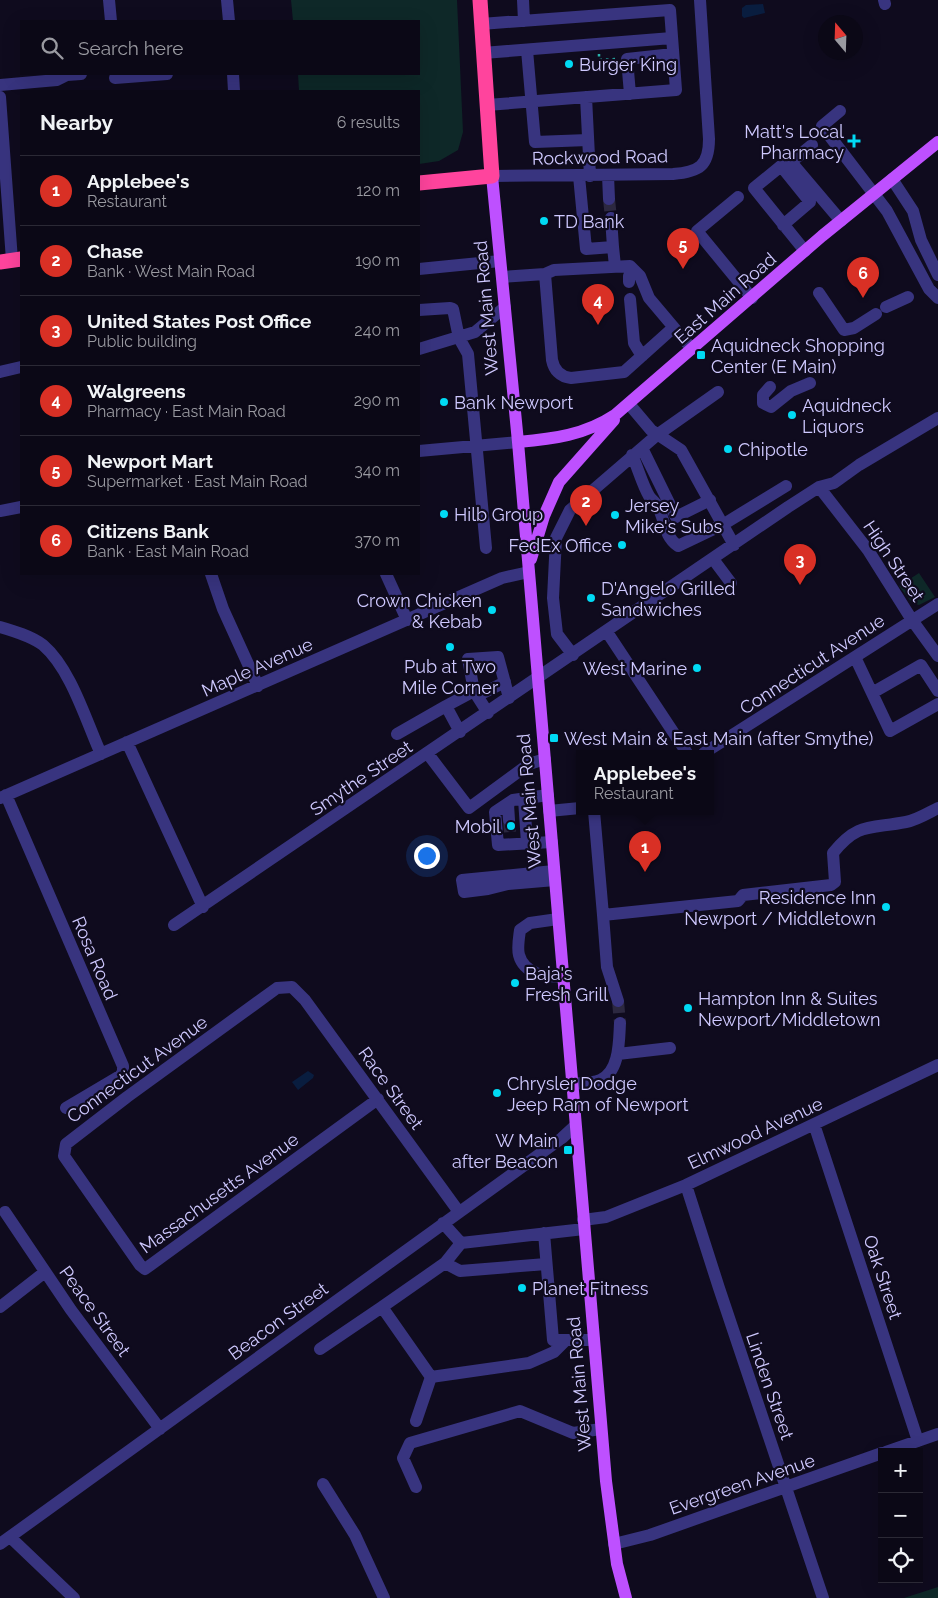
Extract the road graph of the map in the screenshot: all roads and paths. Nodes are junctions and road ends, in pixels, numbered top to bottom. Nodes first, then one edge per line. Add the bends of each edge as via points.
1 (109, 0) edge
2 (227, 0) edge
3 (480, 0) edge
4 (523, 0) edge
5 (700, 0) edge
6 (111, 20) edge
7 (229, 20) edge
8 (524, 20) junction
9 (481, 24) junction
10 (672, 38) junction
11 (527, 50) junction
12 (483, 53) junction
13 (673, 54) junction
14 (67, 75) edge
15 (160, 75) edge
16 (233, 75) edge
17 (115, 81) edge
18 (0, 85) edge
19 (234, 90) edge
20 (630, 94) junction
21 (0, 97) edge
22 (586, 97) junction
23 (531, 102) junction
24 (487, 105) junction
25 (840, 111) dead end
26 (588, 140) junction
27 (938, 142) edge
28 (812, 145) dead end
29 (492, 176) junction
30 (585, 176) junction
31 (608, 176) junction
32 (892, 179) junction
33 (420, 183) edge
34 (875, 194) junction
35 (738, 197) dead end
36 (609, 199) tunnel mouth
37 (611, 218) tunnel mouth
38 (841, 221) junction
39 (784, 225) junction
40 (614, 246) junction
41 (805, 251) junction
42 (11, 260) edge
43 (500, 261) junction
44 (615, 266) junction
45 (420, 269) edge
46 (633, 269) junction
47 (545, 274) junction
48 (938, 275) edge
49 (502, 277) junction
50 (629, 282) dead end
51 (819, 293) dead end
52 (908, 297) dead end
53 (752, 298) junction
54 (938, 298) edge
55 (630, 299) dead end
56 (505, 307) junction
57 (420, 310) edge
58 (673, 328) junction
59 (459, 338) junction
60 (420, 349) edge
61 (692, 349) junction
62 (642, 356) junction
63 (20, 367) edge
64 (0, 372) edge
65 (810, 383) dead end
66 (770, 387) dead end
67 (718, 392) dead end
68 (629, 404) junction
69 (938, 418) edge
70 (657, 435) junction
71 (518, 442) junction
72 (476, 446) junction
73 (420, 452) edge
74 (637, 452) junction
75 (786, 486) dead end
76 (819, 487) junction
77 (710, 500) junction
78 (20, 507) edge
79 (0, 511) edge
80 (724, 524) junction
81 (734, 545) junction
82 (486, 548) dead end
83 (713, 559) junction
84 (529, 572) junction
85 (211, 575) edge
86 (386, 575) edge
87 (731, 583) dead end
88 (938, 604) edge
89 (407, 620) junction
90 (912, 620) junction
91 (0, 627) edge
92 (607, 632) junction
93 (573, 655) junction
94 (938, 656) edge
95 (855, 657) junction
96 (538, 678) junction
97 (505, 682) junction
98 (258, 686) junction
99 (938, 691) edge
100 (872, 693) junction
101 (476, 694) junction
102 (509, 698) junction
103 (938, 704) edge
104 (446, 706) junction
105 (488, 713) junction
106 (460, 732) junction
107 (396, 734) dead end
108 (127, 742) junction
109 (685, 750) edge
110 (709, 750) edge
111 (101, 754) junction
112 (428, 754) junction
113 (544, 759) junction
114 (548, 796) junction
115 (3, 797) edge
116 (524, 799) junction
117 (508, 804) junction
118 (576, 808) edge
119 (938, 808) edge
120 (549, 811) junction
121 (594, 815) edge
122 (510, 832) junction
123 (552, 842) junction
124 (527, 843) junction
125 (554, 875) junction
126 (202, 907) junction
127 (603, 915) junction
128 (558, 919) junction
129 (174, 925) dead end
130 (563, 976) junction
131 (292, 987) joint
132 (618, 1000) tunnel mouth
133 (620, 1023) tunnel mouth
134 (670, 1048) dead end
135 (618, 1054) junction
136 (938, 1065) edge
137 (572, 1084) junction
138 (378, 1099) junction
139 (66, 1108) dead end
140 (814, 1124) junction
141 (576, 1126) junction
142 (686, 1185) junction
143 (98, 1206) joint
144 (5, 1212) dead end
145 (459, 1212) junction
146 (443, 1224) junction
147 (584, 1225) junction
148 (544, 1233) junction
149 (462, 1243) junction
150 (445, 1263) junction
151 (546, 1264) junction
152 (45, 1272) junction
153 (0, 1307) edge
154 (382, 1307) junction
155 (594, 1340) junction
156 (565, 1341) junction
157 (320, 1349) dead end
158 (431, 1377) junction
159 (416, 1421) dead end
160 (160, 1429) junction
161 (601, 1429) junction
162 (938, 1434) edge
163 (918, 1441) junction
164 (898, 1448) edge
165 (878, 1454) edge
166 (323, 1484) dead end
167 (416, 1487) dead end
168 (787, 1487) junction
169 (5, 1540) edge
170 (614, 1544) junction
171 (74, 1598) edge
172 (384, 1598) edge
173 (626, 1598) edge
174 (823, 1598) edge

1 - 6 street
2 - 7 street
3 - 9 highway, West Main Road
4 - 8 street
5 - 31 street, Rockwood Road via 709,132 709,151 705,162 696,170 680,173
8 - 9 street
8 - 10 street via 670,10
9 - 12 highway, West Main Road
10 - 11 street
10 - 13 street
11 - 12 street
11 - 23 street
12 - 24 highway, West Main Road
13 - 20 street via 628,59
13 - 20 street via 676,90
14 - 18 street via 57,80
15 - 17 street
16 - 19 street
20 - 22 street
21 - 42 street
22 - 23 street
22 - 26 street
23 - 24 street
23 - 26 street via 535,142
24 - 29 highway, West Main Road
25 - 34 street via 822,126
26 - 30 street
27 - 32 main road, East Main Road
28 - 38 street via 791,162
29 - 30 street, Rockwood Road
29 - 33 highway
29 - 43 main road, West Main Road
30 - 31 street, Rockwood Road
30 - 40 street via 586,249
31 - 36 street
32 - 34 main road, East Main Road
32 - 48 street via 913,211 921,240
34 - 38 main road, East Main Road
34 - 54 street via 929,289
35 - 53 street via 698,231
37 - 40 street
38 - 41 main road, East Main Road
39 - 39 street via 754,188 781,166 810,202
39 - 41 street
40 - 44 street
41 - 53 main road, East Main Road
43 - 45 street
43 - 49 main road, West Main Road
44 - 46 street
44 - 47 street via 554,270
46 - 50 street
46 - 58 street via 640,276 648,298
47 - 49 street
47 - 62 street via 552,360 558,373 571,378 618,374
49 - 56 main road, West Main Road
51 - 52 street via 844,330 854,328
53 - 61 main road, East Main Road
55 - 62 street via 634,342
56 - 59 street via 475,332
56 - 71 main road, West Main Road
57 - 59 street via 453,309
58 - 61 street
58 - 62 street
59 - 60 street
59 - 72 street via 469,358
61 - 68 main road, East Main Road
63 - 64 street
65 - 66 street via 770,407 763,403 763,395
67 - 70 street
68 - 70 street
68 - 71 main road, East Main Road via 608,420 584,431
68 - 84 main road via 559,482 540,527
69 - 76 street, Smythe Street via 859,464 834,483
70 - 74 street
70 - 77 street via 678,447
71 - 72 street
71 - 84 main road, West Main Road
72 - 73 street
72 - 82 street
74 - 77 street via 676,517
74 - 80 street via 650,496 665,522 669,540 678,546
74 - 93 street via 570,510 556,538 553,598 557,634
75 - 80 street
76 - 81 street, Smythe Street
76 - 90 street, High Street via 868,550
77 - 80 street
78 - 79 street
80 - 81 street
81 - 83 street, Smythe Street
83 - 87 street
83 - 92 street, Smythe Street
84 - 89 street, Maple Avenue via 502,578
84 - 96 main road, West Main Road
85 - 98 street
86 - 89 street
88 - 90 street, Connecticut Avenue
89 - 98 street, Maple Avenue
90 - 94 street, High Street
90 - 95 street, Connecticut Avenue
91 - 111 street via 37,641 56,660
92 - 93 street, Smythe Street
92 - 109 street
93 - 96 street, Smythe Street
95 - 100 street
95 - 110 street, Connecticut Avenue
96 - 102 street, Smythe Street
96 - 113 main road, West Main Road
97 - 101 street
97 - 101 street via 498,657 468,659
97 - 102 street
98 - 108 street, Maple Avenue
99 - 100 street via 922,665
100 - 103 street via 890,731
101 - 104 street
101 - 105 street
102 - 105 street, Smythe Street
104 - 106 street
104 - 107 street
105 - 106 street, Smythe Street
106 - 112 street, Smythe Street
108 - 111 street, Maple Avenue
108 - 126 street
111 - 115 street, Maple Avenue
112 - 113 street via 469,808 530,764
112 - 126 street, Smythe Street
113 - 114 main road, West Main Road
114 - 116 street
114 - 120 main road, West Main Road
115 - 139 street, Rosa Road via 123,1066 124,1072 120,1076
116 - 117 street
116 - 124 street
117 - 122 street
117 - 122 street via 495,812 498,845
118 - 120 street
119 - 127 street via 916,820 871,826 847,836 833,853 837,877 836,882 830,885 743,895 738,901
120 - 123 main road, West Main Road
121 - 127 street
122 - 124 street
123 - 124 street
123 - 125 main road, West Main Road
125 - 125 street via 462,880 464,892
125 - 128 main road, West Main Road
126 - 129 street, Smythe Street
127 - 132 street via 607,966
128 - 130 main road, West Main Road
128 - 130 street via 530,923 520,930 519,956 528,969 548,978
130 - 137 main road, West Main Road
131 - 138 street, Race Street
131 - 143 street, Connecticut Avenue via 277,988 66,1144 63,1151 65,1160
133 - 135 street
134 - 135 street
135 - 137 street via 601,1080
136 - 140 street, Elmwood Avenue
137 - 141 main road, West Main Road
138 - 143 street, Massachusetts Avenue via 145,1269
138 - 145 street, Race Street
140 - 142 street, Elmwood Avenue
140 - 163 street, Oak Street
141 - 145 street, Beacon Street
141 - 147 main road, West Main Road
142 - 147 street, Elmwood Avenue
142 - 168 street, Linden Street
144 - 152 street, Peace Street
145 - 146 street, Beacon Street
146 - 149 street
146 - 160 street, Beacon Street
147 - 148 street, Elmwood Avenue
147 - 155 main road, West Main Road
148 - 149 street, Elmwood Avenue
148 - 151 street
149 - 150 street
150 - 151 street via 460,1271
150 - 154 street
151 - 156 street via 553,1340
152 - 153 street
152 - 160 street, Peace Street
154 - 157 street
154 - 158 street
155 - 156 street
155 - 161 main road, West Main Road
156 - 158 street via 554,1352 529,1363
158 - 159 street
160 - 169 street, Beacon Street
161 - 167 street via 573,1433 520,1411 453,1429 410,1443 403,1458
161 - 170 main road, West Main Road
162 - 163 street
163 - 164 street
165 - 168 street, Evergreen Avenue
166 - 172 street via 355,1535
168 - 170 street, Evergreen Avenue
168 - 174 street, Linden Street
169 - 171 street
170 - 173 main road, West Main Road

